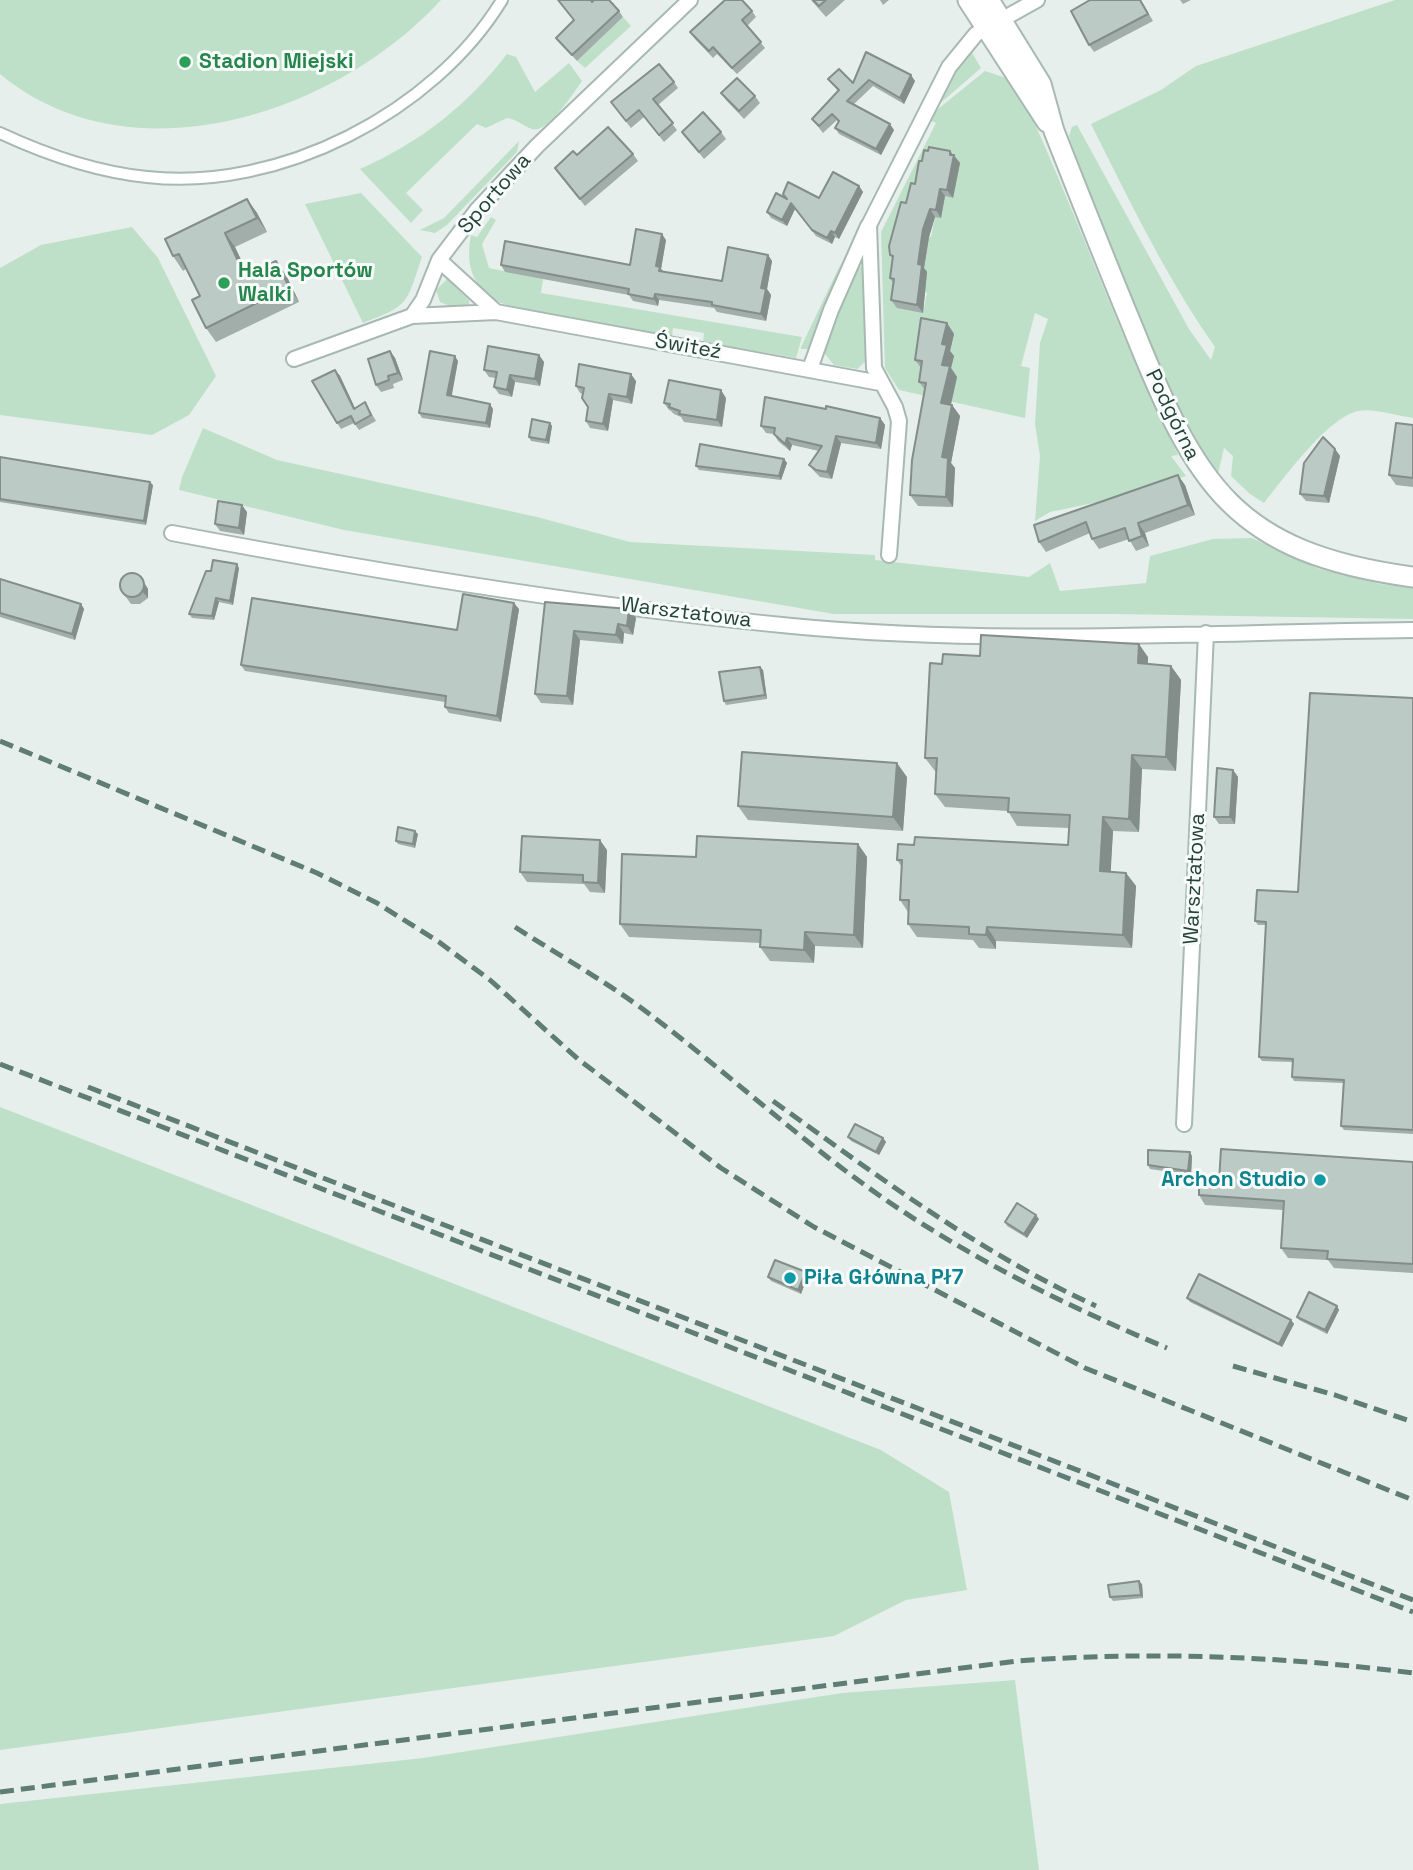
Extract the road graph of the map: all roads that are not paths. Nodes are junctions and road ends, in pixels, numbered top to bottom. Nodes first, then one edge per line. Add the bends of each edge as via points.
1 (502, 0) edge
2 (690, 0) edge
3 (968, 0) edge
4 (989, 0) edge
5 (1037, 0) edge
6 (995, 23) junction
7 (0, 133) edge
8 (869, 225) junction
9 (439, 260) junction
10 (496, 312) junction
11 (412, 316) junction
12 (294, 359) dead end
13 (810, 369) junction
14 (880, 383) junction
15 (172, 533) dead end
16 (889, 555) dead end
17 (1413, 578) edge
18 (1413, 630) edge
19 (1206, 634) junction
20 (1184, 1124) dead end

1 - 7 street via 463,52 407,101 337,142 271,166 216,176 148,178 48,152
2 - 9 street, Sportowa via 537,146 477,210
3 - 6 street
4 - 6 street
5 - 6 street
6 - 8 street via 969,40 949,67
6 - 17 street, Podgórna via 1041,84 1054,131 1162,402 1207,480 1241,513 1286,543 1348,566
8 - 13 street
8 - 14 street via 874,368
9 - 10 street
9 - 11 street, Sportowa
10 - 11 street, Świteź
10 - 13 street, Świteź
11 - 12 street
13 - 14 street, Świteź
14 - 16 street via 899,421
15 - 19 street, Warsztatowa via 355,568 793,626 973,635
18 - 19 street, Warsztatowa
19 - 20 street, Warsztatowa

